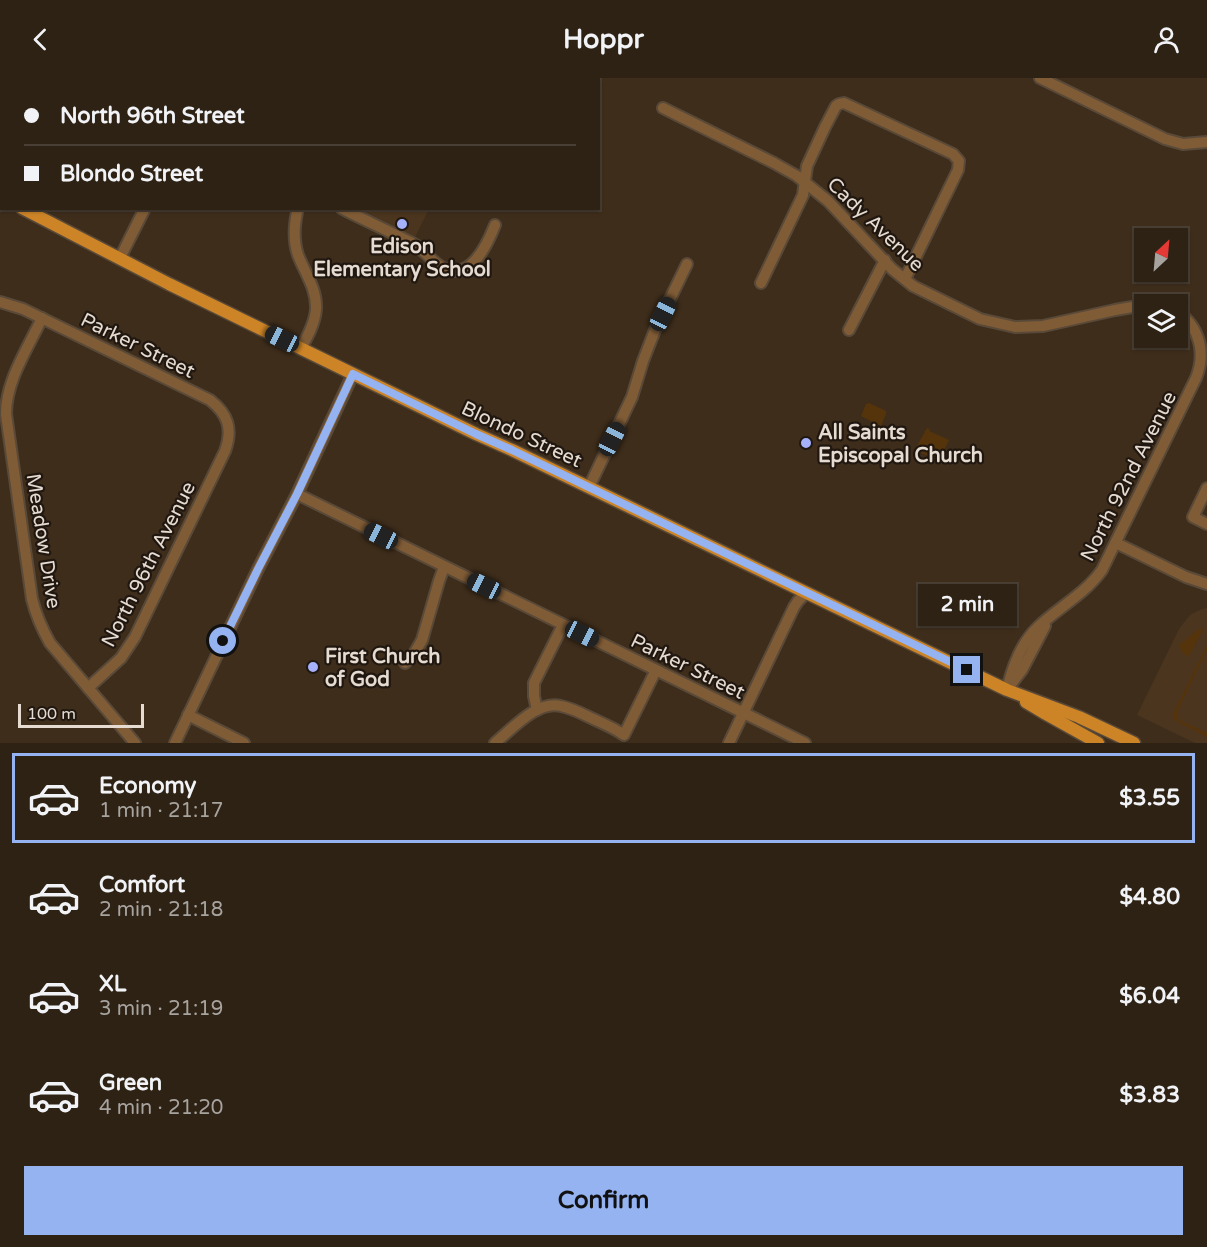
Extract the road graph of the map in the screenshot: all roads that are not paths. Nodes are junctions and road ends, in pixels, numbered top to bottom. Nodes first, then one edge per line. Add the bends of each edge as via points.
1 (1040, 78) edge
2 (663, 108) dead end
3 (1207, 142) edge
4 (805, 182) junction
5 (26, 210) edge
6 (144, 210) edge
7 (298, 210) edge
8 (345, 210) edge
9 (495, 225) dead end
10 (120, 258) junction
11 (885, 260) junction
12 (687, 264) dead end
13 (905, 279) junction
14 (761, 283) dead end
15 (0, 302) edge
16 (1134, 307) edge
17 (42, 318) junction
18 (1188, 320) edge
19 (849, 330) dead end
20 (301, 348) junction
21 (1202, 371) edge
22 (353, 374) junction
23 (226, 446) joint
24 (589, 487) junction
25 (1207, 488) edge
26 (297, 494) junction
27 (1207, 524) edge
28 (1116, 543) junction
29 (444, 567) junction
30 (1207, 583) edge
31 (806, 593) junction
32 (563, 625) junction
33 (405, 663) dead end
34 (656, 670) junction
35 (88, 688) junction
36 (1007, 690) junction
37 (537, 710) junction
38 (744, 713) junction
39 (188, 715) junction
40 (135, 743) edge
41 (175, 743) edge
42 (244, 743) edge
43 (495, 743) edge
44 (729, 743) edge
45 (805, 743) edge
46 (1098, 743) edge
47 (1134, 743) edge

1 - 3 street via 1165,139 1183,144
2 - 4 street, Cady Avenue
4 - 11 street, Cady Avenue
4 - 13 street via 807,166 825,127 836,106 844,103 953,154 959,161 958,170
4 - 14 street via 803,195
5 - 10 main road, Blondo Street
6 - 10 street
7 - 20 street via 296,247 313,288 316,308 314,322
8 - 9 street via 414,244 437,264 451,270 464,269 475,262
10 - 20 main road, Blondo Street
11 - 13 street, Cady Avenue
11 - 19 street
12 - 24 street via 655,330 632,397
13 - 16 street, Cady Avenue via 980,319 1015,327 1043,326
15 - 17 street, Parker Street
17 - 23 street, Parker Street via 210,400 227,420
17 - 35 street, Meadow Drive via 11,382 6,414 35,613 51,643
18 - 21 street via 1201,347
20 - 22 main road, Blondo Street
21 - 28 street, North 92nd Avenue
22 - 24 main road, Blondo Street
22 - 26 street
23 - 35 street, North 96th Avenue via 135,637 121,658
24 - 31 main road, Blondo Street
25 - 27 street via 1193,517
26 - 29 street, Parker Street
26 - 39 street
28 - 30 street
28 - 36 street, North 92nd Avenue via 1096,578 1049,618
29 - 32 street, Parker Street
29 - 33 street via 422,640
31 - 36 main road, Blondo Street
31 - 38 street via 794,608
32 - 34 street, Parker Street
32 - 37 street via 534,683
34 - 37 street via 624,735 561,705 546,705
34 - 38 street, Parker Street
35 - 40 street, Meadow Drive
36 - 46 main road, Blondo Street
36 - 47 main road, Blondo Street
37 - 43 street
38 - 44 street
38 - 45 street, Parker Street
39 - 41 street
39 - 42 street

